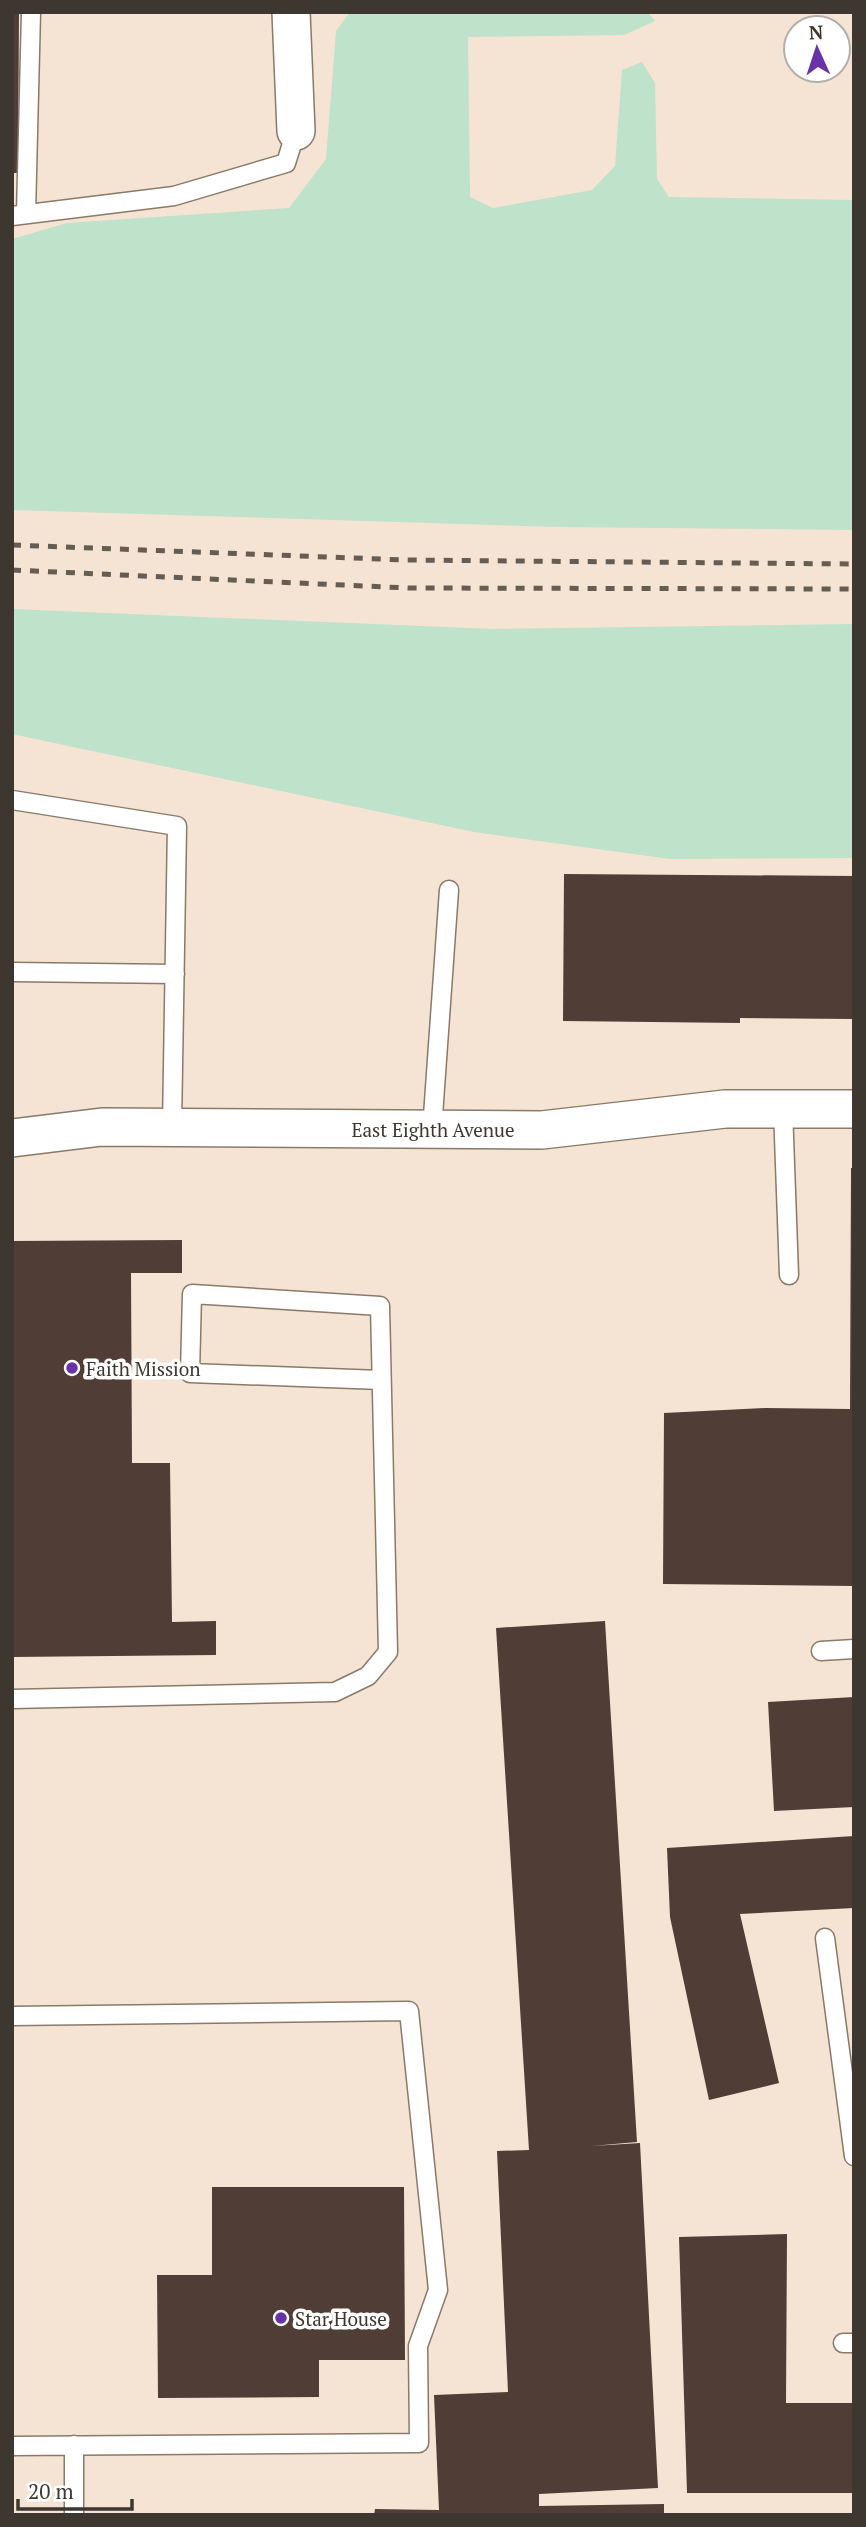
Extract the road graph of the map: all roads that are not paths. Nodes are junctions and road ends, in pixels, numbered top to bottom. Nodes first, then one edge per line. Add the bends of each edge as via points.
1 (31, 12) edge
2 (291, 12) edge
3 (296, 131) joint
4 (19, 215) edge
5 (12, 800) edge
6 (449, 890) dead end
7 (12, 972) edge
8 (175, 974) junction
9 (783, 1109) junction
10 (854, 1109) edge
11 (172, 1127) junction
12 (432, 1130) junction
13 (12, 1138) edge
14 (789, 1275) dead end
15 (381, 1380) junction
16 (854, 1649) edge
17 (821, 1651) dead end
18 (12, 1699) edge
19 (825, 1938) dead end
20 (12, 2016) edge
21 (854, 2156) edge
22 (74, 2445) junction
23 (12, 2446) edge
24 (74, 2515) edge

1 - 4 lane
2 - 3 street
3 - 4 lane via 286,163 174,196
5 - 8 lane via 177,826
6 - 12 lane
7 - 8 lane
8 - 11 lane
9 - 10 street, East Eighth Avenue
9 - 12 street, East Eighth Avenue via 725,1109 542,1130
9 - 14 lane
11 - 12 street, East Eighth Avenue
11 - 13 street, East Eighth Avenue via 102,1127
15 - 15 lane via 380,1306 192,1294 190,1373
15 - 18 lane via 388,1652 368,1676 335,1692
16 - 17 lane
19 - 21 lane
20 - 22 lane via 409,2011 438,2290 418,2346 419,2443
22 - 23 lane
22 - 24 lane

